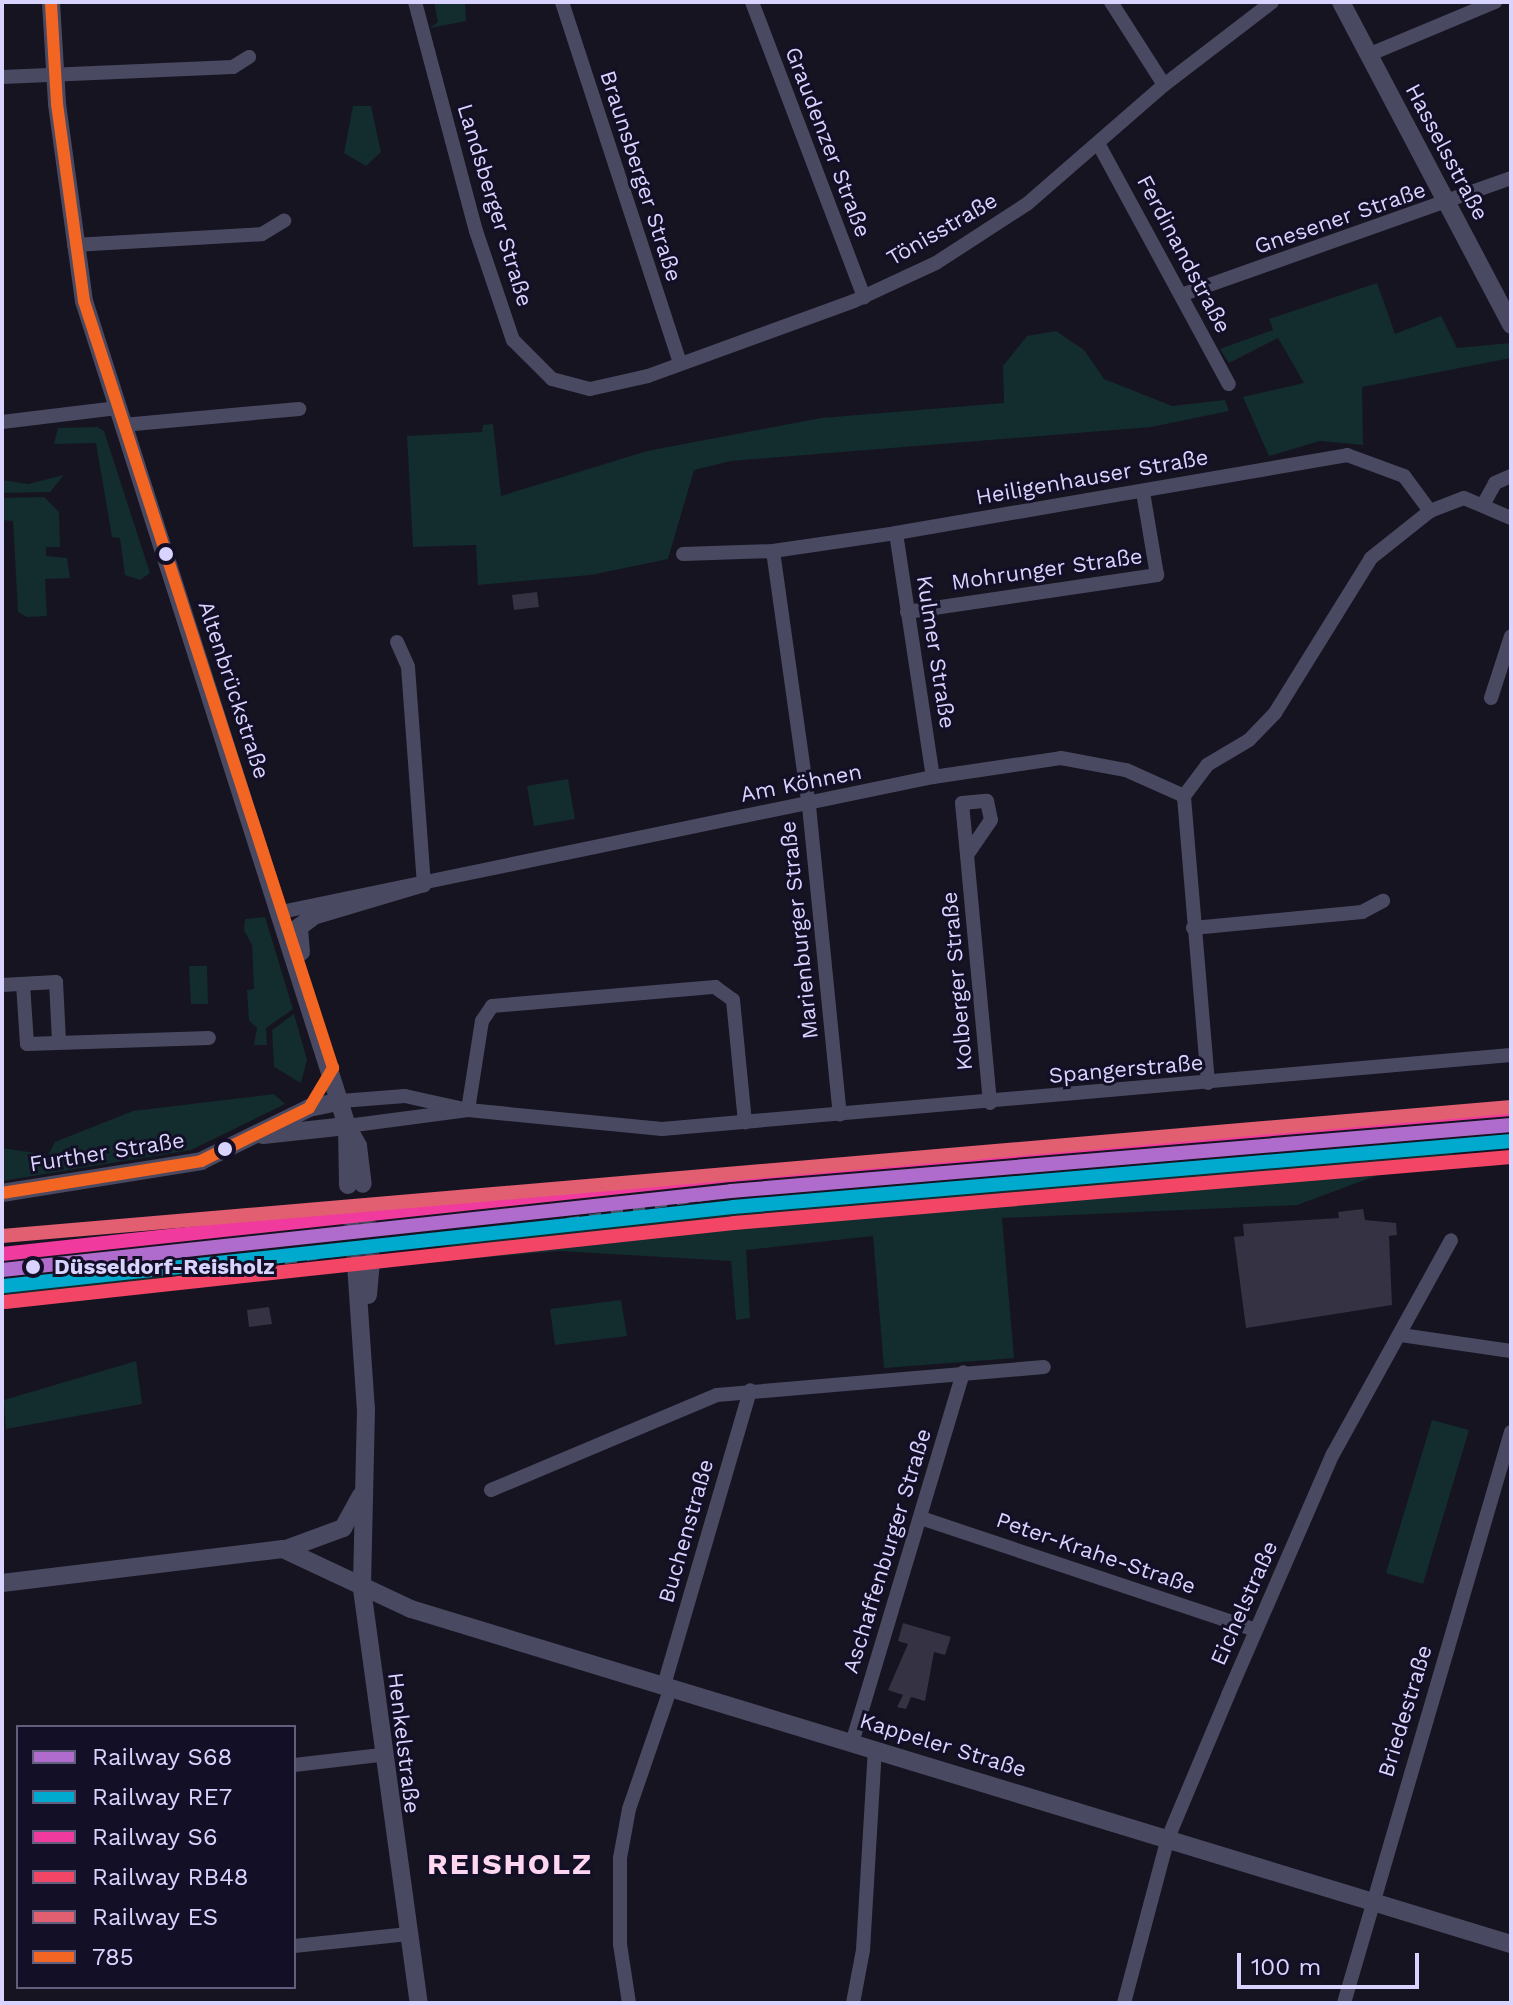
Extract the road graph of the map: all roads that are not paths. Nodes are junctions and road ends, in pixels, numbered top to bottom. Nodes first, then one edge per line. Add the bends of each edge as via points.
1 (51, 2) edge
2 (415, 2) edge
3 (562, 2) edge
4 (752, 2) edge
5 (1111, 2) edge
6 (1272, 2) edge
7 (1341, 2) edge
8 (1495, 2) edge
9 (1368, 55) junction
10 (249, 57) dead end
11 (55, 74) junction
12 (2, 77) edge
13 (1164, 85) junction
14 (1099, 145) junction
15 (1511, 178) edge
16 (1449, 203) junction
17 (284, 221) dead end
18 (74, 245) junction
19 (1181, 295) junction
20 (864, 297) junction
21 (1511, 325) edge
22 (680, 363) junction
23 (1229, 384) dead end
24 (577, 389) joint
25 (299, 409) dead end
26 (120, 416) junction
27 (2, 422) edge
28 (1511, 476) edge
29 (1143, 492) junction
30 (1483, 505) junction
31 (1430, 511) junction
32 (1511, 518) edge
33 (896, 533) junction
34 (773, 551) junction
35 (683, 554) dead end
36 (907, 612) junction
37 (1511, 636) edge
38 (397, 642) dead end
39 (1491, 698) dead end
40 (933, 777) junction
41 (1184, 796) junction
42 (809, 806) junction
43 (967, 855) dead end
44 (424, 885) junction
45 (1383, 901) dead end
46 (281, 912) junction
47 (310, 919) joint
48 (1193, 928) junction
49 (299, 970) junction
50 (23, 984) junction
51 (2, 985) edge
52 (209, 1038) dead end
53 (59, 1042) junction
54 (1511, 1055) edge
55 (333, 1068) junction
56 (1208, 1083) junction
57 (341, 1101) junction
58 (990, 1103) junction
59 (309, 1108) junction
60 (468, 1110) junction
61 (840, 1114) junction
62 (745, 1122) junction
63 (347, 1126) junction
64 (263, 1135) junction
65 (355, 1184) dead end
66 (2, 1193) edge
67 (1451, 1240) dead end
68 (364, 1263) tunnel mouth
69 (1401, 1335) junction
70 (1511, 1351) edge
71 (1044, 1367) dead end
72 (963, 1372) junction
73 (750, 1390) junction
74 (1511, 1432) edge
75 (365, 1486) junction
76 (491, 1490) dead end
77 (921, 1518) junction
78 (283, 1549) junction
79 (2, 1583) edge
80 (362, 1589) junction
81 (1256, 1630) junction
82 (668, 1686) junction
83 (852, 1743) junction
84 (875, 1750) junction
85 (381, 1755) junction
86 (296, 1765) edge
87 (1168, 1838) junction
88 (1371, 1902) junction
89 (408, 1934) junction
90 (1511, 1944) edge
91 (296, 1946) edge
92 (419, 2003) edge
93 (629, 2003) edge
94 (853, 2003) edge
95 (1124, 2003) edge
96 (1344, 2003) edge

1 - 11 street, Altenbrückstraße
2 - 24 street, Landsberger Straße via 476,231 513,340 539,371
3 - 22 street, Braunsberger Straße
4 - 20 street, Graudenzer Straße
5 - 13 street
6 - 13 street, Tönisstraße
7 - 9 street, Hasselsstraße
8 - 9 street
9 - 16 street, Hasselsstraße
10 - 11 street via 233,67
11 - 12 street
11 - 18 street, Altenbrückstraße
13 - 14 street, Tönisstraße
14 - 19 street, Ferdinandstraße
14 - 20 street, Tönisstraße via 1010,217 936,263
15 - 16 street, Gnesener Straße
16 - 19 street, Gnesener Straße
16 - 21 street, Hasselsstraße
17 - 18 street via 262,234
18 - 26 street, Altenbrückstraße
19 - 23 street, Ferdinandstraße
20 - 22 street, Tönisstraße
22 - 24 street, Tönisstraße via 615,387
25 - 26 street
26 - 27 street
26 - 46 street, Altenbrückstraße
28 - 30 street via 1495,483
29 - 31 street, Heiligenhauser Straße via 1347,455 1404,476
29 - 33 street, Heiligenhauser Straße
29 - 36 street, Mohrunger Straße via 1157,575
30 - 31 street via 1458,498
30 - 32 street
31 - 41 street via 1371,558 1275,713 1249,740 1207,765
33 - 34 street, Heiligenhauser Straße
33 - 36 street, Kulmer Straße
34 - 35 street, Heiligenhauser Straße
34 - 42 street, Marienburger Straße
36 - 40 street, Kulmer Straße
37 - 39 street
38 - 44 street via 408,667
40 - 41 street, Am Köhnen via 1061,758 1126,770
40 - 42 street, Am Köhnen
41 - 48 street
42 - 44 street, Am Köhnen
42 - 61 street, Marienburger Straße
43 - 58 street, Kolberger Straße
44 - 46 street, Am Köhnen
44 - 47 street, Am Köhnen
45 - 48 street via 1362,912
46 - 49 street, Altenbrückstraße
47 - 49 street, Altenbrückstraße via 298,933
48 - 56 street
49 - 55 street, Altenbrückstraße
50 - 51 street
50 - 53 street via 27,1044
50 - 53 street via 56,982
52 - 53 street
54 - 56 street, Spangerstraße
55 - 57 street, Altenbrückstraße
55 - 59 street
56 - 58 street, Spangerstraße
57 - 59 street, Further Straße
57 - 60 street, Spangerstraße via 405,1096
57 - 63 street, Altenbrückstraße
58 - 61 street, Spangerstraße
59 - 64 street, Further Straße
60 - 62 street, Spangerstraße via 662,1129
60 - 62 street via 482,1021 492,1006 715,987 733,1000
60 - 63 street, Spangerstraße
61 - 62 street, Spangerstraße
63 - 64 street, Further Straße
63 - 65 street
64 - 66 street, Further Straße via 175,1168
67 - 69 street, Eichelstraße
68 - 75 street, Henkelstraße
69 - 70 street
69 - 81 street, Eichelstraße via 1333,1454
71 - 72 street
72 - 73 street
72 - 77 street, Aschaffenburger Straße
73 - 76 street via 717,1395
73 - 82 street, Buchenstraße
74 - 88 street, Briedestraße
75 - 78 street, Henkelstraße via 343,1528
75 - 80 street, Henkelstraße
77 - 81 street, Peter-Krahe-Straße
77 - 83 street, Aschaffenburger Straße
78 - 79 street, Henkelstraße
78 - 80 street, Kappeler Straße
80 - 82 street, Kappeler Straße
80 - 85 street, Henkelstraße
81 - 87 street, Eichelstraße
82 - 83 street, Kappeler Straße
82 - 93 street, Buchenstraße via 629,1809 620,1858 620,1944
83 - 84 street, Kappeler Straße
84 - 87 street, Kappeler Straße
84 - 94 street via 865,1928
85 - 86 street
85 - 89 street, Henkelstraße
87 - 88 street, Kappeler Straße
87 - 95 street, Eichelstraße
88 - 90 street, Kappeler Straße
88 - 96 street, Briedestraße
89 - 91 street
89 - 92 street, Henkelstraße

